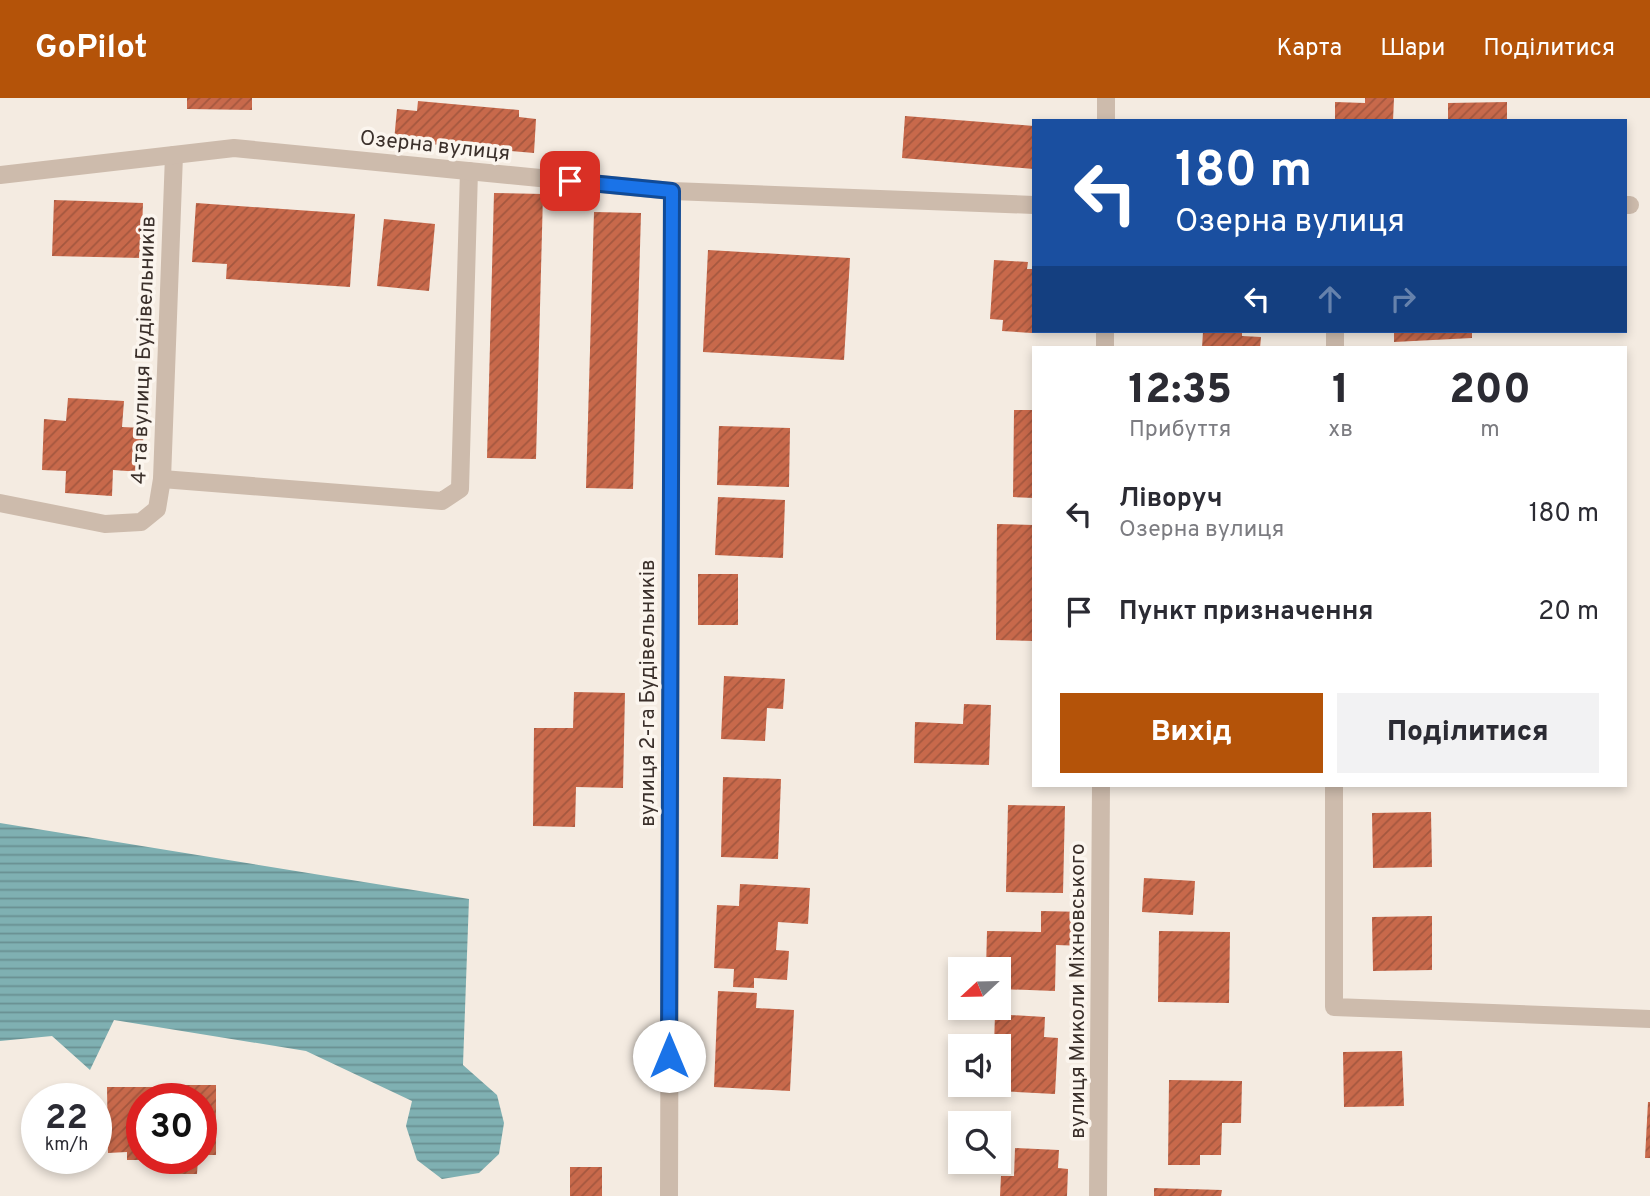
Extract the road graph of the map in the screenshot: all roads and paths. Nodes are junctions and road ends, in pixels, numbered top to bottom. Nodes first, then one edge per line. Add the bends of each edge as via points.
1 (1106, 98) edge
2 (1106, 119) edge
3 (174, 155) junction
4 (469, 171) junction
5 (0, 175) edge
6 (672, 191) junction
7 (1032, 205) edge
8 (162, 479) junction
9 (0, 503) edge
10 (1101, 787) edge
11 (1334, 787) edge
12 (1650, 1019) edge
13 (668, 1196) edge
14 (1098, 1196) edge

1 - 2 street
3 - 4 street, Озерна вулиця via 234,148
3 - 5 street, Озерна вулиця
3 - 8 street, 4-та вулиця Будівельників
4 - 6 street, Озерна вулиця
4 - 8 street via 460,489 442,501
6 - 7 street, Озерна вулиця
6 - 13 street, вулиця 2-га Будівельників
8 - 9 street, 4-та вулиця Будівельників via 157,509 141,522 105,524
10 - 14 street, вулиця Миколи Міхновського
11 - 12 street via 1334,1007

